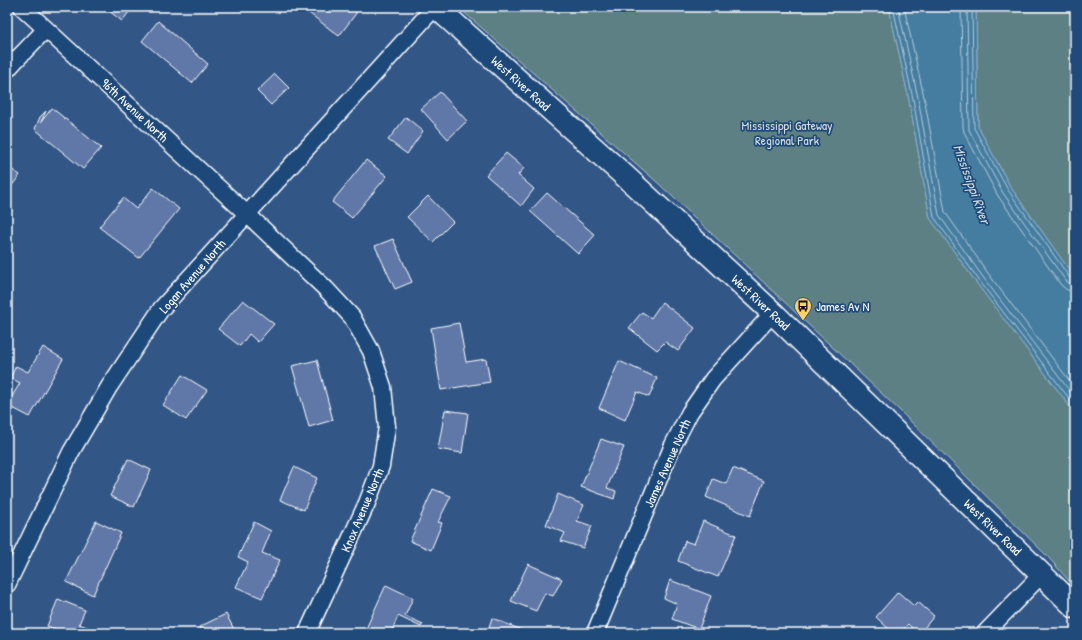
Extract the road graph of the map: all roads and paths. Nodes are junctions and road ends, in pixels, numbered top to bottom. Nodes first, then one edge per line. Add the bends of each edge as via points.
1 (22, 7) edge
2 (436, 7) edge
3 (46, 29) junction
4 (7, 70) edge
5 (247, 214) junction
6 (773, 313) junction
7 (1042, 574) junction
8 (7, 585) edge
9 (1075, 607) edge
10 (307, 633) edge
11 (595, 633) edge
12 (985, 633) edge

1 - 3 street, 96th Avenue North
2 - 5 street, Logan Avenue North
2 - 6 street, West River Road
3 - 4 street
3 - 5 street, 96th Avenue North
5 - 8 street, Logan Avenue North via 161,309 109,387 71,452
5 - 10 street, Knox Avenue North via 352,317 371,351 383,387 387,427 381,466 367,503
6 - 7 street, West River Road
6 - 11 street, James Avenue North via 713,379 690,412
7 - 9 street, West River Road
7 - 12 street

